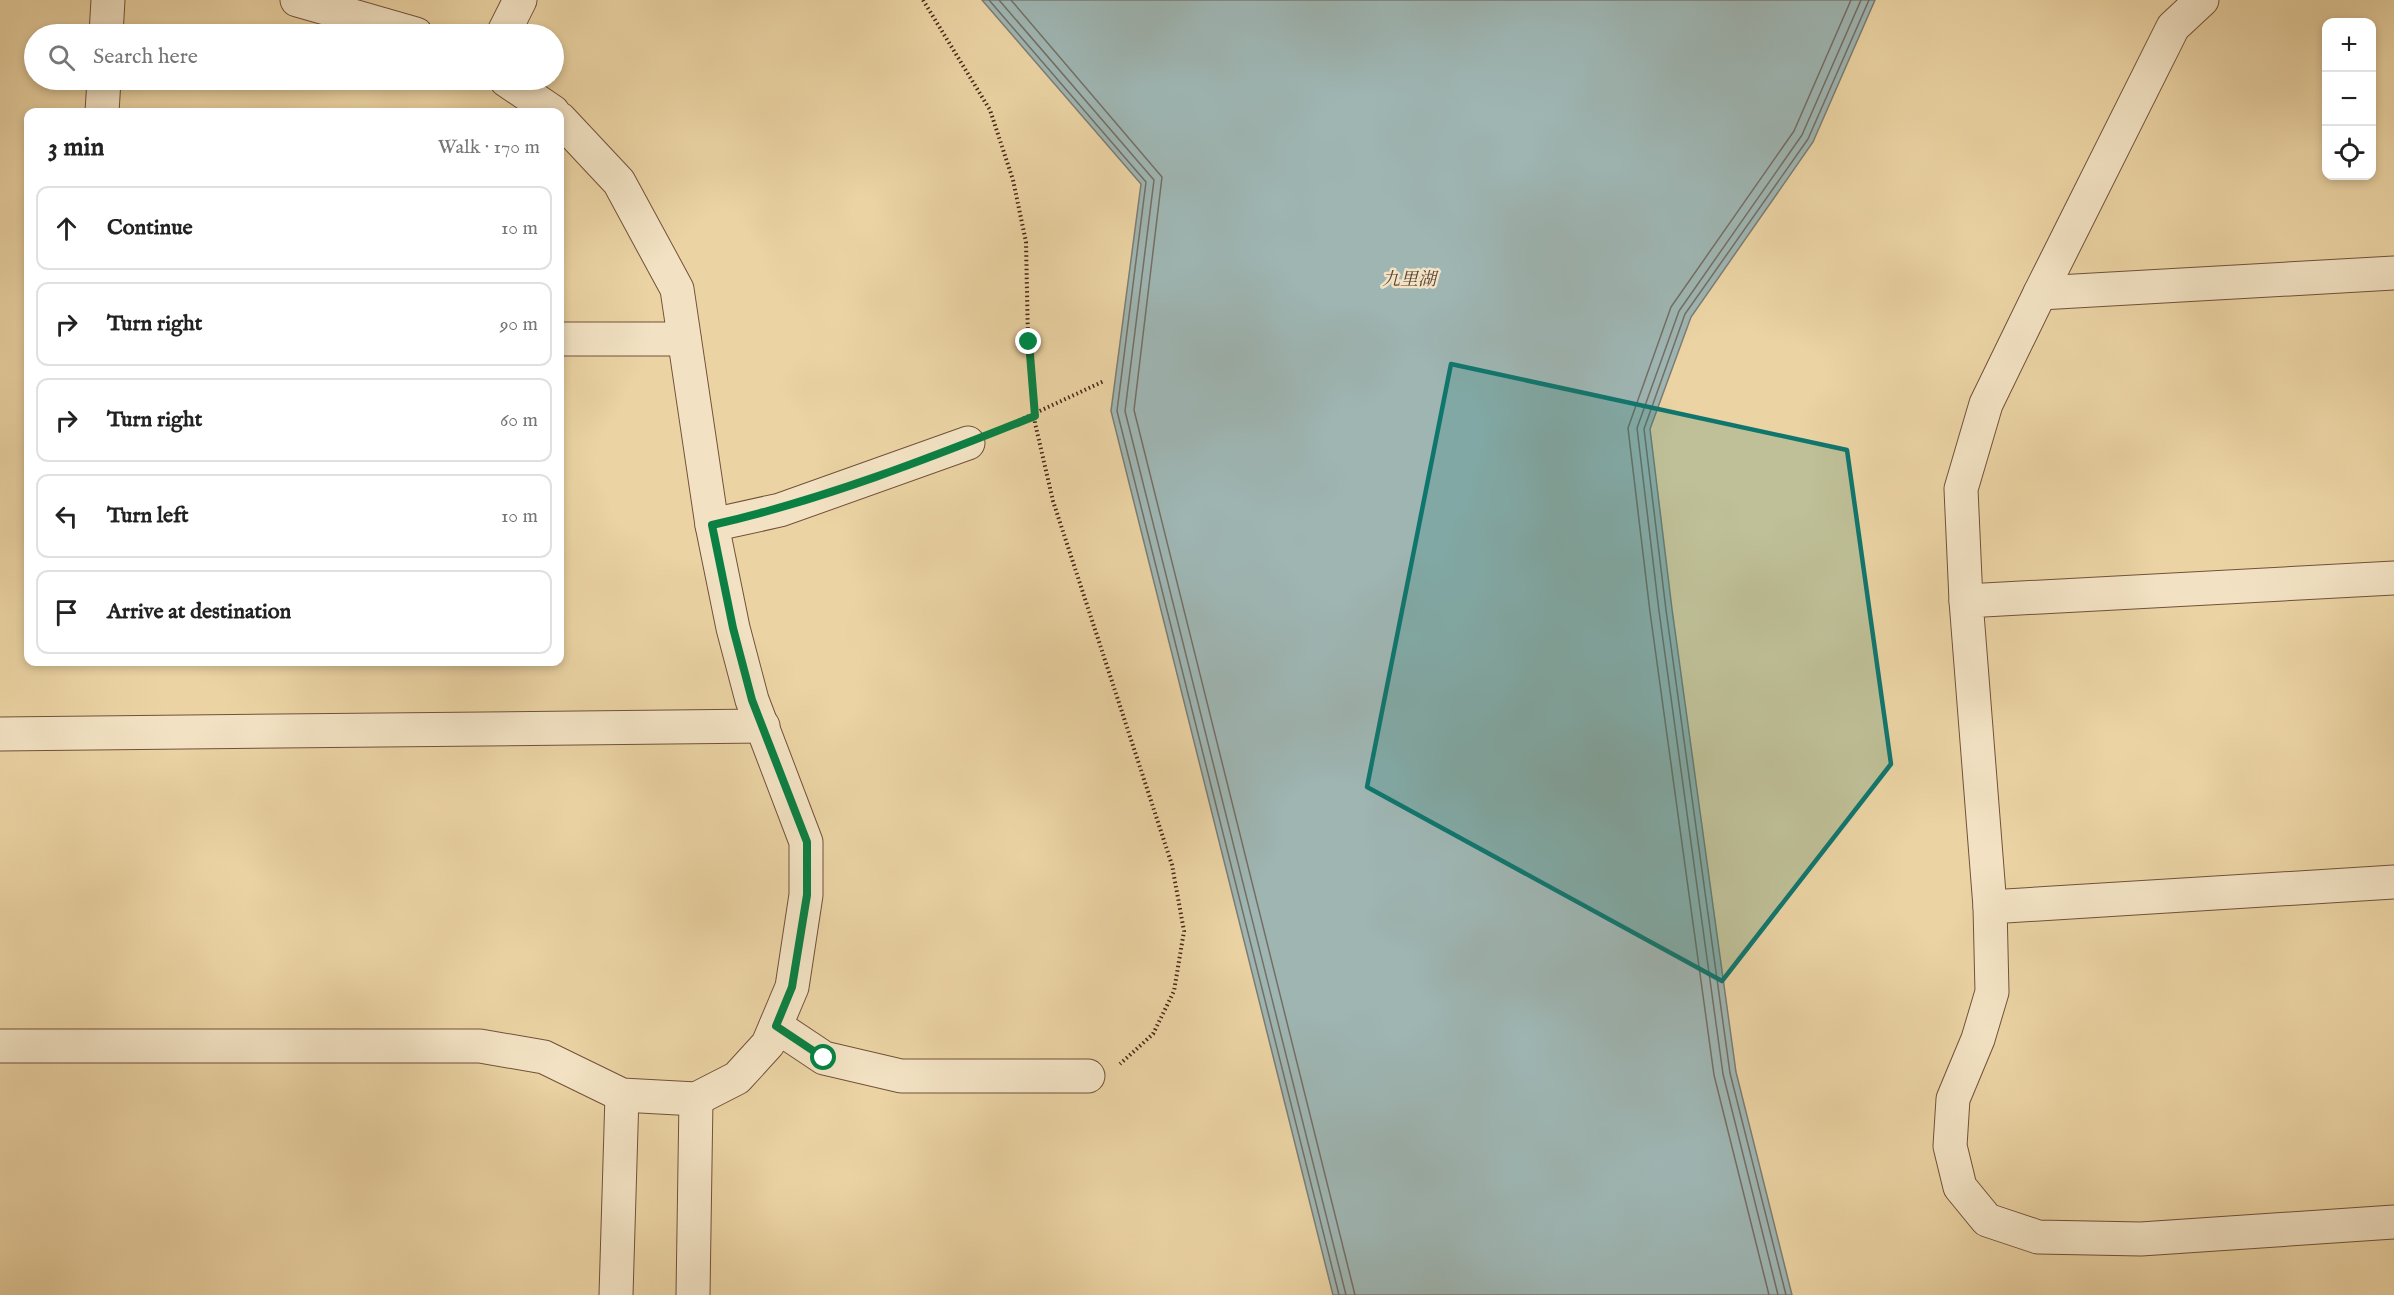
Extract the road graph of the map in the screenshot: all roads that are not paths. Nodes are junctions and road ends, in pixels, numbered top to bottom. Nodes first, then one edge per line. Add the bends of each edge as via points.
1 (108, 0) edge
2 (297, 0) edge
3 (520, 0) edge
4 (2202, 0) edge
5 (107, 24) edge
6 (381, 24) edge
7 (508, 24) edge
8 (103, 90) edge
9 (521, 90) edge
10 (102, 108) edge
11 (547, 108) edge
12 (564, 122) edge
13 (2394, 273) edge
14 (2040, 293) junction
15 (564, 339) edge
16 (684, 339) junction
17 (968, 443) road end
18 (712, 525) junction
19 (2394, 578) edge
20 (1966, 601) junction
21 (763, 726) junction
22 (0, 734) edge
23 (2394, 882) edge
24 (1990, 907) junction
25 (776, 1026) junction
26 (0, 1046) edge
27 (1088, 1076) road end
28 (622, 1095) junction
29 (696, 1099) junction
30 (2394, 1222) edge
31 (616, 1295) edge
32 (693, 1295) edge

1 - 5 street
2 - 6 street
3 - 7 street
4 - 14 street via 2173,27
8 - 10 street
9 - 11 street
12 - 16 street via 619,182 676,289
13 - 14 street
14 - 20 street via 1986,404 1961,489
15 - 16 street
16 - 18 street
17 - 18 street via 780,510
18 - 21 street via 733,628
19 - 20 street
20 - 24 street
21 - 22 street
21 - 25 street via 807,842 807,895 792,987
23 - 24 street
24 - 30 street via 1992,992 1953,1099 1950,1146 1960,1186 1987,1220 2038,1237 2141,1239
25 - 27 street via 824,1058 901,1076
25 - 29 street via 768,1044 737,1078
26 - 28 street via 480,1046 544,1056
28 - 29 street
28 - 31 street
29 - 32 street

